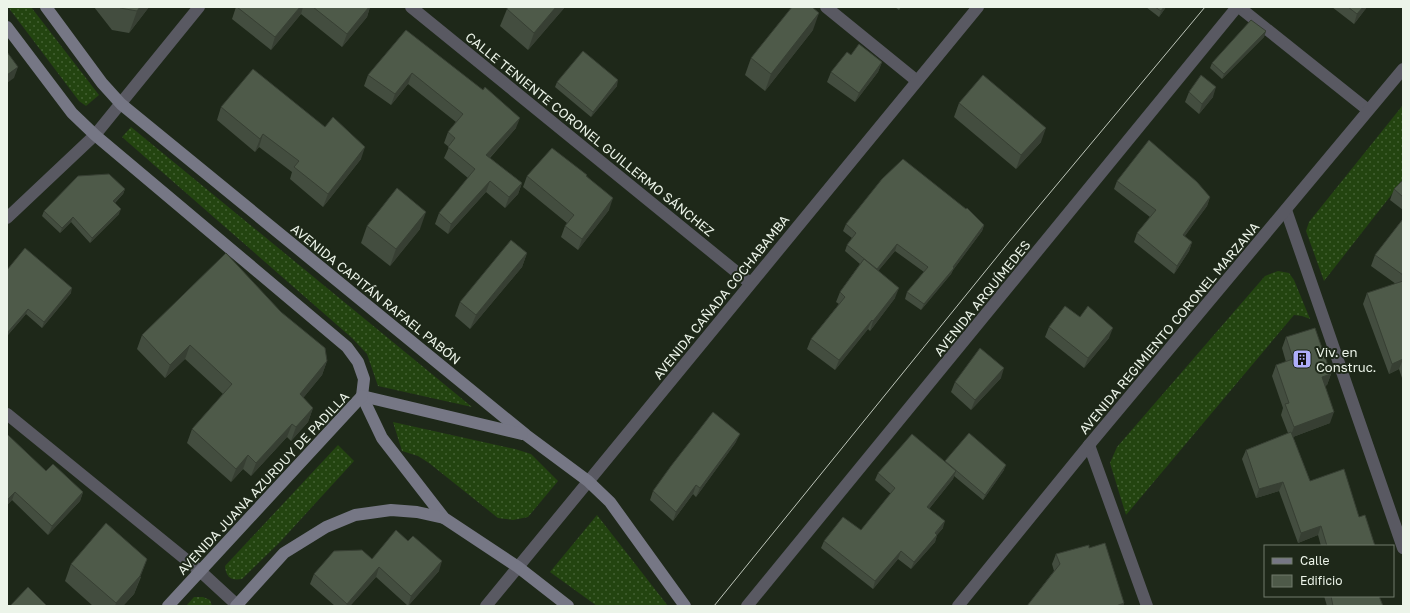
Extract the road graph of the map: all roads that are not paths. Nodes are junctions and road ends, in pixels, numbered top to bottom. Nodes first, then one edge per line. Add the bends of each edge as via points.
1 (46, 7) edge
2 (198, 7) edge
3 (412, 7) edge
4 (826, 7) edge
5 (978, 7) edge
6 (1238, 7) edge
7 (7, 27) edge
8 (1403, 69) edge
9 (917, 81) junction
10 (121, 104) junction
11 (1368, 110) junction
12 (95, 136) junction
13 (1286, 210) junction
14 (7, 218) edge
15 (750, 283) junction
16 (362, 396) junction
17 (7, 414) edge
18 (526, 435) junction
19 (1089, 445) junction
20 (588, 481) junction
21 (444, 518) junction
22 (1403, 548) edge
23 (518, 567) junction
24 (200, 571) junction
25 (237, 605) edge
26 (168, 606) edge
27 (486, 606) edge
28 (568, 606) edge
29 (684, 606) edge
30 (747, 606) edge
31 (958, 606) edge
32 (1147, 606) edge

1 - 10 main road, AVENIDA CAPITÁN RAFAEL PABÓN
2 - 10 street
3 - 15 street, CALLE TENIENTE CORONEL GUILLERMO SÁNCHEZ
4 - 9 street
5 - 9 street, AVENIDA CAÑADA COCHABAMBA
6 - 11 street
6 - 30 street, AVENIDA ARQUÍMEDES
7 - 12 main road via 72,113
8 - 11 street, AVENIDA REGIMIENTO CORONEL MARZANA
9 - 15 street, AVENIDA CAÑADA COCHABAMBA
10 - 12 street
10 - 18 main road, AVENIDA CAPITÁN RAFAEL PABÓN
11 - 13 street, AVENIDA REGIMIENTO CORONEL MARZANA
12 - 14 street
12 - 16 main road via 347,347 358,362 364,379
13 - 19 street, AVENIDA REGIMIENTO CORONEL MARZANA
13 - 22 street
15 - 20 street, AVENIDA CAÑADA COCHABAMBA
16 - 18 main road, AVENIDA JUANA AZURDUY DE PADILLA
16 - 21 main road via 382,438
16 - 24 main road, AVENIDA JUANA AZURDUY DE PADILLA
17 - 24 street
18 - 20 main road, AVENIDA CAPITÁN RAFAEL PABÓN
19 - 31 street, AVENIDA REGIMIENTO CORONEL MARZANA
19 - 32 street
20 - 23 street, AVENIDA CAÑADA COCHABAMBA
20 - 29 main road, AVENIDA CAPITÁN RAFAEL PABÓN via 610,502
21 - 23 main road
21 - 25 main road via 391,510 355,515 326,527 284,553
23 - 27 street, AVENIDA CAÑADA COCHABAMBA
23 - 28 main road
24 - 25 street
24 - 26 main road, AVENIDA JUANA AZURDUY DE PADILLA

